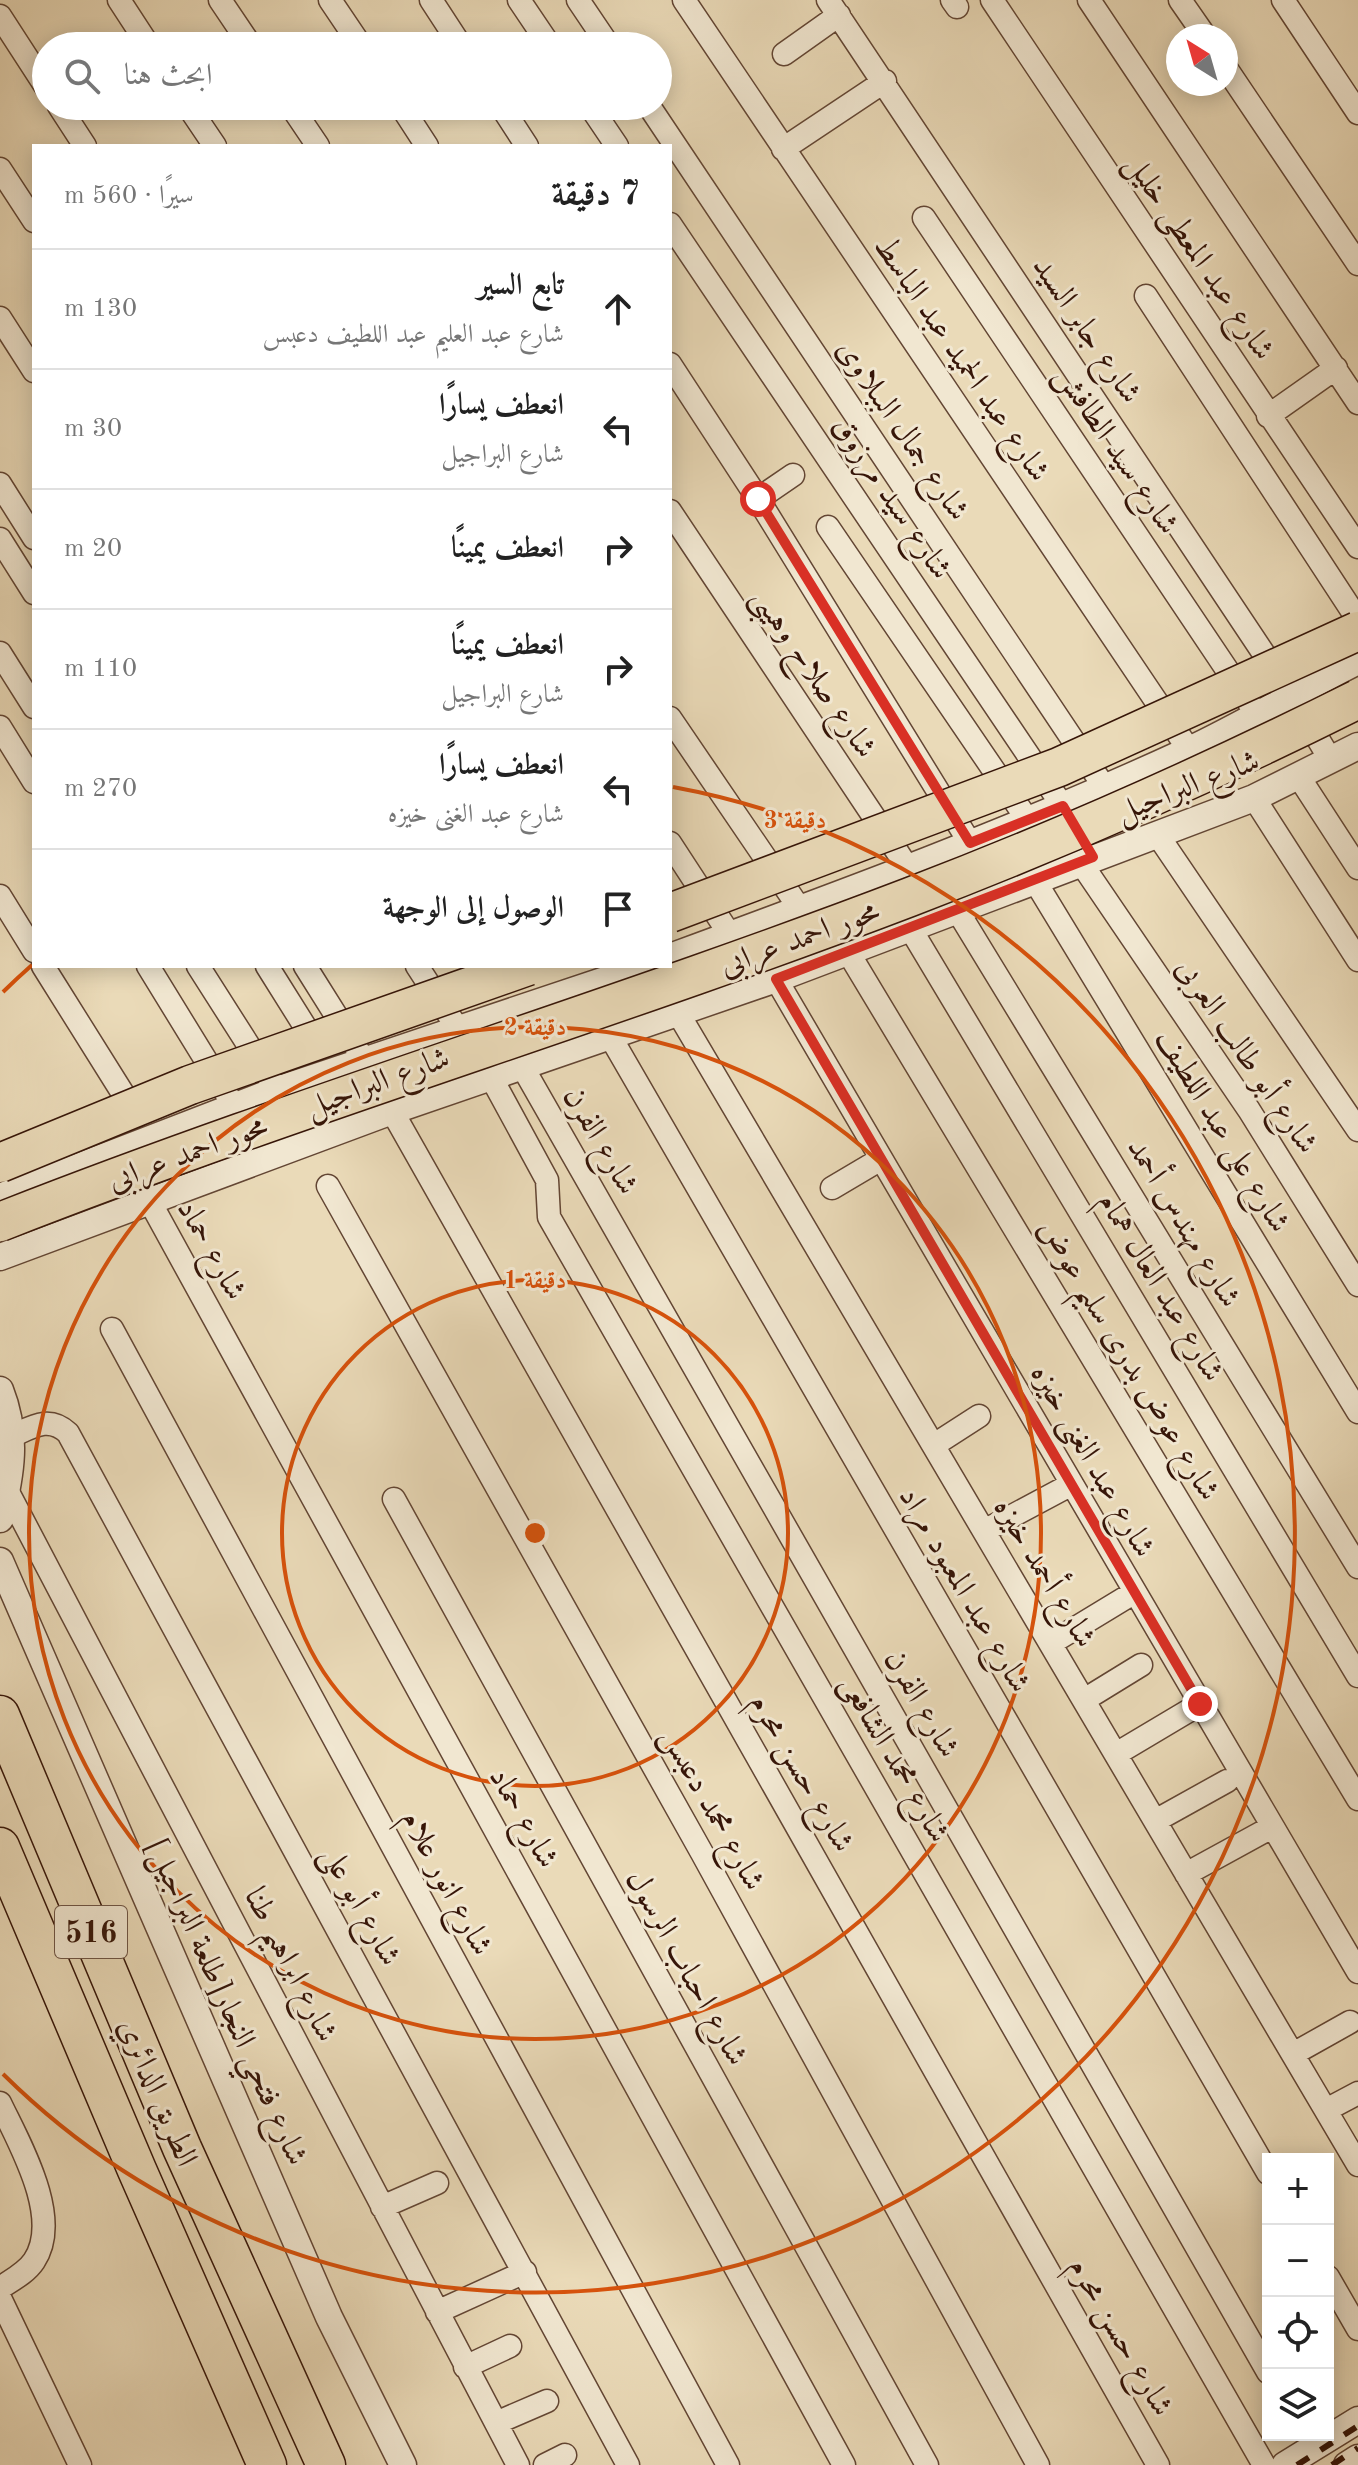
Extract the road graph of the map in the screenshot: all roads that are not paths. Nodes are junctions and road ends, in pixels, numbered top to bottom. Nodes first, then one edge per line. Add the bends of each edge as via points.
1 (119, 0) edge
2 (220, 0) edge
3 (330, 0) edge
4 (431, 0) edge
5 (519, 0) edge
6 (578, 0) edge
7 (684, 0) edge
8 (992, 0) edge
9 (1089, 0) edge
10 (1180, 0) edge
11 (1283, 0) edge
12 (834, 8) edge
13 (0, 16) edge
14 (1197, 24) edge
15 (140, 32) edge
16 (242, 32) edge
17 (352, 32) edge
18 (452, 32) edge
19 (541, 32) edge
20 (600, 32) edge
21 (784, 54) dead end
22 (32, 65) edge
23 (885, 81) junction
24 (1238, 86) edge
25 (1358, 113) edge
26 (68, 120) edge
27 (197, 120) edge
28 (300, 120) edge
29 (410, 120) edge
30 (510, 120) edge
31 (599, 120) edge
32 (658, 120) edge
33 (84, 144) edge
34 (214, 144) edge
35 (317, 144) edge
36 (426, 144) edge
37 (526, 144) edge
38 (616, 144) edge
39 (783, 149) junction
40 (0, 169) edge
41 (32, 218) edge
42 (924, 218) dead end
43 (672, 229) edge
44 (1358, 264) edge
45 (1146, 296) dead end
46 (0, 318) edge
47 (672, 367) edge
48 (32, 368) edge
49 (1336, 368) junction
50 (1358, 403) edge
51 (1268, 416) junction
52 (793, 475) dead end
53 (0, 484) edge
54 (758, 499) junction
55 (672, 514) edge
56 (828, 527) dead end
57 (32, 535) edge
58 (0, 539) edge
59 (1358, 547) edge
60 (32, 590) edge
61 (1358, 620) edge
62 (1358, 631) edge
63 (0, 653) edge
64 (1358, 661) edge
65 (1292, 695) junction
66 (1358, 699) edge
67 (32, 704) edge
68 (1258, 716) junction
69 (672, 721) edge
70 (0, 727) edge
71 (1358, 746) edge
72 (1189, 750) junction
73 (1330, 759) junction
74 (1299, 777) junction
75 (32, 779) edge
76 (1105, 788) junction
77 (1254, 798) junction
78 (1063, 806) junction
79 (1027, 819) junction
80 (1157, 834) junction
81 (970, 843) junction
82 (672, 846) edge
83 (1087, 860) junction
84 (908, 868) junction
85 (1358, 868) edge
86 (1035, 881) junction
87 (0, 896) edge
88 (800, 909) junction
89 (957, 910) junction
90 (672, 912) edge
91 (910, 928) junction
92 (730, 935) junction
93 (32, 948) edge
94 (848, 952) junction
95 (672, 956) edge
96 (1358, 960) edge
97 (44, 968) edge
98 (149, 968) edge
99 (199, 968) edge
100 (268, 968) edge
101 (306, 968) edge
102 (418, 968) edge
103 (517, 968) edge
104 (522, 968) edge
105 (630, 969) edge
106 (776, 979) junction
107 (540, 1004) junction
108 (678, 1013) junction
109 (458, 1029) junction
110 (610, 1036) junction
111 (364, 1060) junction
112 (522, 1066) junction
113 (332, 1070) junction
114 (491, 1077) junction
115 (277, 1090) junction
116 (234, 1106) junction
117 (392, 1111) junction
118 (1358, 1130) edge
119 (150, 1138) junction
120 (881, 1159) junction
121 (0, 1163) edge
122 (328, 1186) dead end
123 (832, 1188) dead end
124 (0, 1197) edge
125 (149, 1200) junction
126 (0, 1222) edge
127 (0, 1257) edge
128 (1358, 1285) edge
129 (112, 1329) dead end
130 (0, 1390) edge
131 (1358, 1412) edge
132 (979, 1416) dead end
133 (12, 1436) junction
134 (934, 1445) junction
135 (1072, 1484) junction
136 (8, 1492) junction
137 (394, 1499) dead end
138 (0, 1519) edge
139 (984, 1531) junction
140 (0, 1561) edge
141 (1358, 1567) edge
142 (1135, 1592) junction
143 (1051, 1643) junction
144 (1141, 1665) dead end
145 (1358, 1676) edge
146 (1084, 1700) junction
147 (1200, 1704) junction
148 (0, 1715) edge
149 (1116, 1754) junction
150 (1227, 1781) dead end
151 (1358, 1799) edge
152 (1155, 1821) junction
153 (1272, 1827) junction
154 (0, 1847) edge
155 (1186, 1874) junction
156 (1358, 1972) edge
157 (1350, 2022) dead end
158 (1293, 2054) junction
159 (1358, 2093) edge
160 (0, 2103) edge
161 (1326, 2110) junction
162 (1357, 2162) edge
163 (1262, 2163) edge
164 (437, 2183) dead end
165 (382, 2207) junction
166 (525, 2272) junction
167 (1334, 2287) edge
168 (0, 2288) edge
169 (0, 2298) edge
170 (437, 2312) junction
171 (1358, 2329) edge
172 (510, 2346) dead end
173 (465, 2367) junction
174 (1266, 2369) edge
175 (547, 2401) dead end
176 (496, 2423) junction
177 (1355, 2428) edge
178 (1308, 2442) edge
179 (1358, 2458) edge
180 (80, 2465) edge
181 (267, 2465) edge
182 (326, 2465) edge
183 (403, 2465) edge
184 (518, 2465) edge
185 (628, 2465) edge
186 (728, 2465) edge
187 (844, 2465) edge
188 (927, 2465) edge
189 (1038, 2465) edge
190 (1158, 2465) edge
191 (1264, 2465) edge
192 (1285, 2465) edge
193 (1347, 2465) edge

1 - 15 street
2 - 16 street
3 - 17 street
4 - 18 street
5 - 19 street
6 - 20 street
7 - 39 street, شارع عبد الحميد عبد الباسط
8 - 51 street, شارع عبد المعطى خليل
9 - 49 street
10 - 14 street
11 - 25 street
12 - 21 street
12 - 23 street, شارع جابر السيد
13 - 22 street
23 - 39 street
23 - 65 street, شارع جابر السيد
24 - 44 street
26 - 33 street
27 - 34 street
28 - 35 street
29 - 36 street
30 - 37 street
31 - 38 street
32 - 76 street, شارع جمال الببلاوى
39 - 72 street, شارع عبد الحميد عبد الباسط
40 - 41 street
42 - 68 street, شارع سيد الطافش
43 - 78 street, شارع سيد مرزوق
45 - 61 street
46 - 48 street
47 - 54 street
49 - 50 street
49 - 51 street
51 - 59 street, شارع عبد المعطى خليل
52 - 54 street
53 - 57 street
54 - 81 street
55 - 84 street, شارع صلاح وهيبى
56 - 79 street
58 - 60 street
62 - 90 highway, محور احمد عرابى, bridge via 1059,767
63 - 67 street
64 - 65 street, شارع البراجيل
65 - 68 street, شارع البراجيل
65 - 73 street, شارع جابر السيد
66 - 126 highway, محور احمد عرابى, bridge via 1152,797 910,897
68 - 72 street, شارع البراجيل
69 - 88 street
70 - 75 street
71 - 73 street, شارع البراجيل
72 - 76 street, شارع البراجيل
73 - 74 street, شارع البراجيل
74 - 77 street, شارع البراجيل
74 - 85 street
76 - 78 street, شارع البراجيل
77 - 80 street, شارع البراجيل
77 - 96 street
78 - 79 street, شارع البراجيل
78 - 83 street, شارع سيد مرزوق
79 - 81 street, شارع البراجيل
80 - 83 street, شارع البراجيل
80 - 118 street
81 - 84 street, شارع البراجيل
82 - 92 street
83 - 86 street, شارع البراجيل
83 - 128 street, شارع أبو طالب العربى
84 - 88 street, شارع البراجيل
86 - 89 street, شارع البراجيل
86 - 131 street, شارع على عبد اللطيف
87 - 93 street
88 - 92 street, شارع البراجيل
89 - 91 street, شارع البراجيل
89 - 141 street, شارع مهندس أحمد
91 - 94 street, شارع البراجيل
91 - 145 street, شارع عبد العال همام
92 - 95 street, شارع البراجيل
94 - 106 street, شارع البراجيل
94 - 151 street, شارع عوض بدرى سليم عوض
97 - 119 street
98 - 116 street
99 - 115 street
100 - 113 street
101 - 111 street
102 - 109 street
103 - 107 street
104 - 121 highway, محور احمد عرابى, bridge via 190,1085
105 - 107 street, شارع البراجيل
106 - 108 street, شارع البراجيل
106 - 120 street, شارع عبد الغنى خيزه
107 - 109 street, شارع البراجيل
108 - 110 street, شارع البراجيل
108 - 134 street, شارع أحمد خيزه
109 - 111 street, شارع البراجيل
110 - 112 street, شارع البراجيل
110 - 163 street, شارع عبد المعبود مراد
111 - 113 street, شارع البراجيل
112 - 114 street, شارع البراجيل
112 - 174 street, شارع الفرن
113 - 115 street, شارع البراجيل
114 - 117 street, شارع البراجيل
114 - 191 street, شارع محمد الشافعى via 547,1180 549,1217
115 - 116 street, شارع البراجيل
116 - 119 street, شارع البراجيل
117 - 125 street, شارع البراجيل
117 - 190 street, شارع حسن محرم
119 - 124 street, شارع البراجيل
120 - 123 street
120 - 135 street, شارع عبد الغنى خيزه
122 - 189 street, شارع محمد دعبس
125 - 127 street, شارع البراجيل
125 - 187 street, شارع حماد
129 - 186 street, شارع انور علام
130 - 133 street
132 - 134 street
133 - 136 street
133 - 166 street, شارع أبو على via 45,1422 68,1433
134 - 139 street, شارع أحمد خيزه
135 - 139 street
135 - 142 street, شارع عبد الغنى خيزه
136 - 138 street
136 - 165 street, شارع ابراهيم طنا
137 - 188 street, شارع احباب الرسول
139 - 143 street, شارع أحمد خيزه
140 - 183 street, شارع فتحي النجار[طلعة البراجيل] via 329,2317
142 - 143 street
142 - 147 street, شارع عبد الغنى خيزه
143 - 146 street, شارع أحمد خيزه
144 - 146 street
146 - 149 street, شارع أحمد خيزه
147 - 149 street
147 - 153 street, شارع عبد الغنى خيزه
148 - 182 highway, الطريق الدائري / 516 via 182,2148
149 - 152 street, شارع أحمد خيزه
150 - 152 street
152 - 155 street, شارع أحمد خيزه
153 - 155 street
153 - 156 street, شارع عبد الغنى خيزه
154 - 181 highway, الطريق الدائري / 516
155 - 158 street, شارع أحمد خيزه
157 - 158 street
158 - 161 street, شارع أحمد خيزه
159 - 161 street
160 - 168 street via 32,2171 42,2219 39,2252 23,2273
161 - 162 street, شارع أحمد خيزه
164 - 165 street
165 - 170 street, شارع ابراهيم طنا
166 - 170 street
166 - 185 street, شارع أبو على
167 - 171 street
169 - 180 street
170 - 173 street, شارع ابراهيم طنا
172 - 173 street
173 - 176 street, شارع ابراهيم طنا
175 - 176 street
176 - 184 street, شارع ابراهيم طنا
177 - 178 street
178 - 192 street
179 - 193 street

